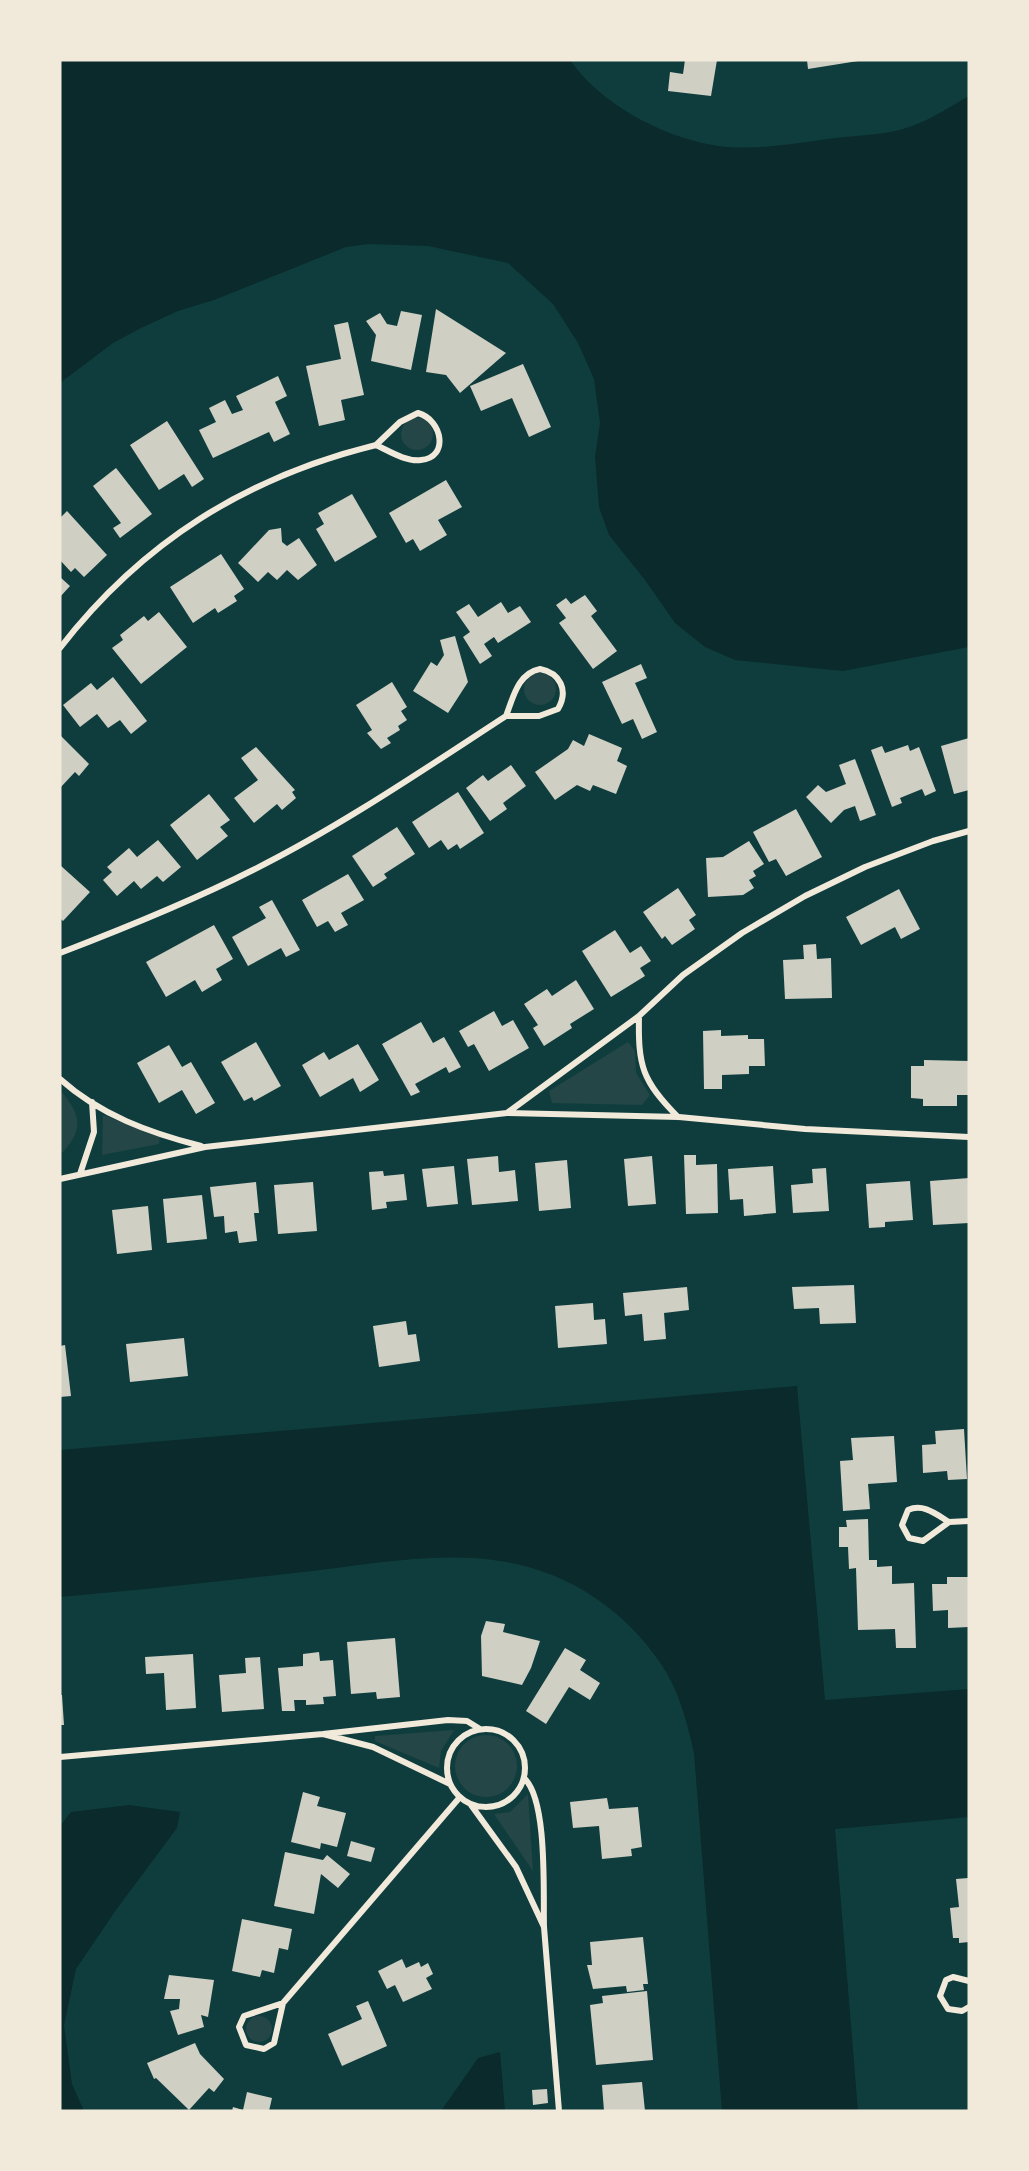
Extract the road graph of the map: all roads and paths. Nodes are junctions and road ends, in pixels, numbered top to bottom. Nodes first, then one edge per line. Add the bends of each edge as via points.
1 (376, 445) junction
2 (60, 648) edge
3 (506, 716) junction
4 (969, 831) edge
5 (60, 953) edge
6 (639, 1016) junction
7 (60, 1079) edge
8 (92, 1102) junction
9 (507, 1113) junction
10 (678, 1117) junction
11 (969, 1137) edge
12 (205, 1147) junction
13 (80, 1174) junction
14 (60, 1179) edge
15 (969, 1521) edge
16 (949, 1522) junction
17 (480, 1729) junction
18 (323, 1734) junction
19 (60, 1757) edge
20 (524, 1778) junction
21 (450, 1784) junction
22 (460, 1797) junction
23 (471, 1805) junction
24 (544, 1927) junction
25 (969, 1981) edge
26 (283, 2003) junction
27 (969, 2007) edge
28 (559, 2111) edge

1 - 1 street via 421,460 438,447 440,433 433,420 412,414
1 - 2 street via 326,457 215,507 157,548 101,599
3 - 3 street via 553,712 562,702 559,680 540,669 527,673
3 - 5 street via 352,816 254,870 183,904
4 - 6 street via 866,867 805,896 682,975
6 - 9 street
6 - 10 street via 638,1049 643,1070 654,1093
7 - 8 street
8 - 12 street via 110,1114 163,1136
8 - 13 street via 94,1132
9 - 10 street
9 - 12 street
10 - 11 street via 805,1129
12 - 13 street
13 - 14 street
15 - 16 street
16 - 16 street via 915,1507 908,1510 902,1525 904,1533 923,1541
17 - 18 street via 467,1721 448,1720
17 - 20 street via 501,1731 512,1738 525,1761
17 - 21 street via 462,1736 453,1746 446,1772
18 - 19 street
18 - 21 street via 372,1748
20 - 23 street via 514,1797 504,1804 492,1808
20 - 24 street via 536,1797 542,1831
21 - 22 street
22 - 23 street
22 - 26 street
23 - 24 street via 516,1867
24 - 28 street
25 - 27 street via 953,1977 946,1980 940,1996 948,2009 962,2011
26 - 26 street via 244,2016 239,2027 246,2045 264,2049 274,2043

